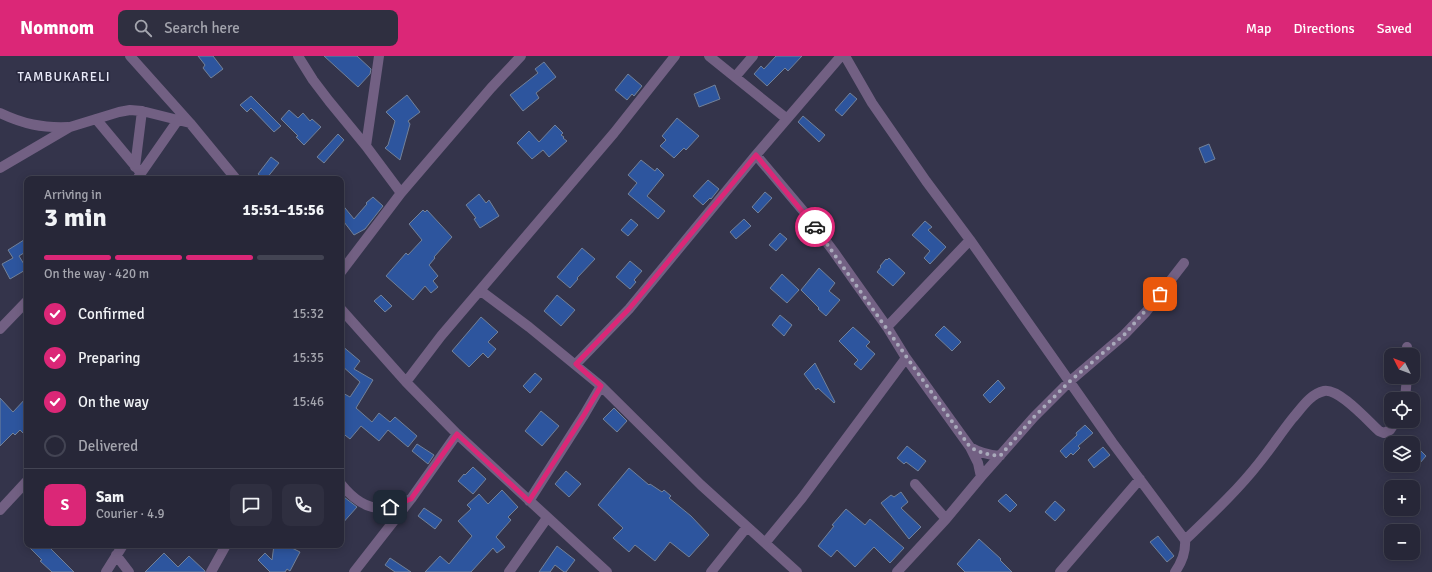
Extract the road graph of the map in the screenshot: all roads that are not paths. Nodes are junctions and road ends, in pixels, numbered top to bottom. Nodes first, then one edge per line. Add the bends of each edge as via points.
1 (130, 56) edge
2 (298, 56) edge
3 (379, 56) edge
4 (521, 56) edge
5 (675, 56) edge
6 (709, 56) edge
7 (753, 56) edge
8 (841, 56) edge
9 (845, 56) edge
10 (735, 77) junction
11 (142, 111) junction
12 (0, 113) edge
13 (96, 119) junction
14 (786, 119) junction
15 (178, 120) junction
16 (190, 123) junction
17 (70, 127) junction
18 (366, 146) junction
19 (756, 155) junction
20 (0, 168) edge
21 (138, 173) edge
22 (234, 176) edge
23 (401, 193) junction
24 (970, 240) junction
25 (1184, 264) dead end
26 (344, 268) edge
27 (481, 291) junction
28 (24, 304) edge
29 (344, 312) edge
30 (887, 326) junction
31 (0, 330) edge
32 (906, 358) junction
33 (576, 364) junction
34 (406, 382) junction
35 (1069, 382) junction
36 (601, 386) junction
37 (1391, 428) edge
38 (457, 434) junction
39 (970, 447) junction
40 (1000, 456) junction
41 (981, 477) junction
42 (1140, 479) junction
43 (24, 484) edge
44 (915, 484) dead end
45 (344, 488) edge
46 (411, 499) junction
47 (529, 501) junction
48 (0, 510) edge
49 (547, 518) junction
50 (946, 519) junction
51 (748, 527) junction
52 (1185, 540) junction
53 (765, 543) junction
54 (121, 548) edge
55 (224, 548) edge
56 (116, 556) junction
57 (106, 572) edge
58 (129, 572) edge
59 (211, 572) edge
60 (354, 572) edge
61 (509, 572) edge
62 (607, 572) edge
63 (711, 572) edge
64 (797, 572) edge
65 (897, 572) edge
66 (1060, 572) edge
67 (1175, 572) edge

1 - 16 street
2 - 18 street via 313,80
3 - 18 street
4 - 23 street
5 - 27 street
6 - 10 street
7 - 10 street
8 - 14 street
9 - 24 street via 891,130
10 - 14 street
11 - 13 street via 130,110
11 - 15 street
11 - 21 street
12 - 17 street via 47,128
13 - 17 street
13 - 21 street
14 - 19 street
15 - 16 street
15 - 21 street
16 - 22 street
17 - 20 street
18 - 23 street
19 - 30 street via 805,213
19 - 33 street via 629,309
23 - 26 street
24 - 30 street
24 - 35 street
25 - 35 street via 1124,335
27 - 33 street
27 - 34 street via 441,336
28 - 31 street
29 - 34 street
30 - 32 street
32 - 39 street
32 - 53 street via 802,498
33 - 36 street
34 - 38 street
35 - 40 street
35 - 42 street
36 - 47 street
36 - 51 street
37 - 52 street via 1384,433 1379,432 1336,393 1324,391 1311,398 1224,503
38 - 46 street
38 - 47 street
39 - 40 street via 979,452
39 - 41 street via 978,463
40 - 41 street
41 - 50 street
42 - 52 street
42 - 66 street
43 - 48 street
44 - 50 street
45 - 46 street via 363,504 379,509
46 - 60 street
47 - 49 street
49 - 61 street
49 - 62 street
50 - 65 street
51 - 53 street
51 - 63 street
52 - 67 street via 1184,557
53 - 64 street
54 - 56 street
55 - 59 street
56 - 57 street
56 - 58 street

